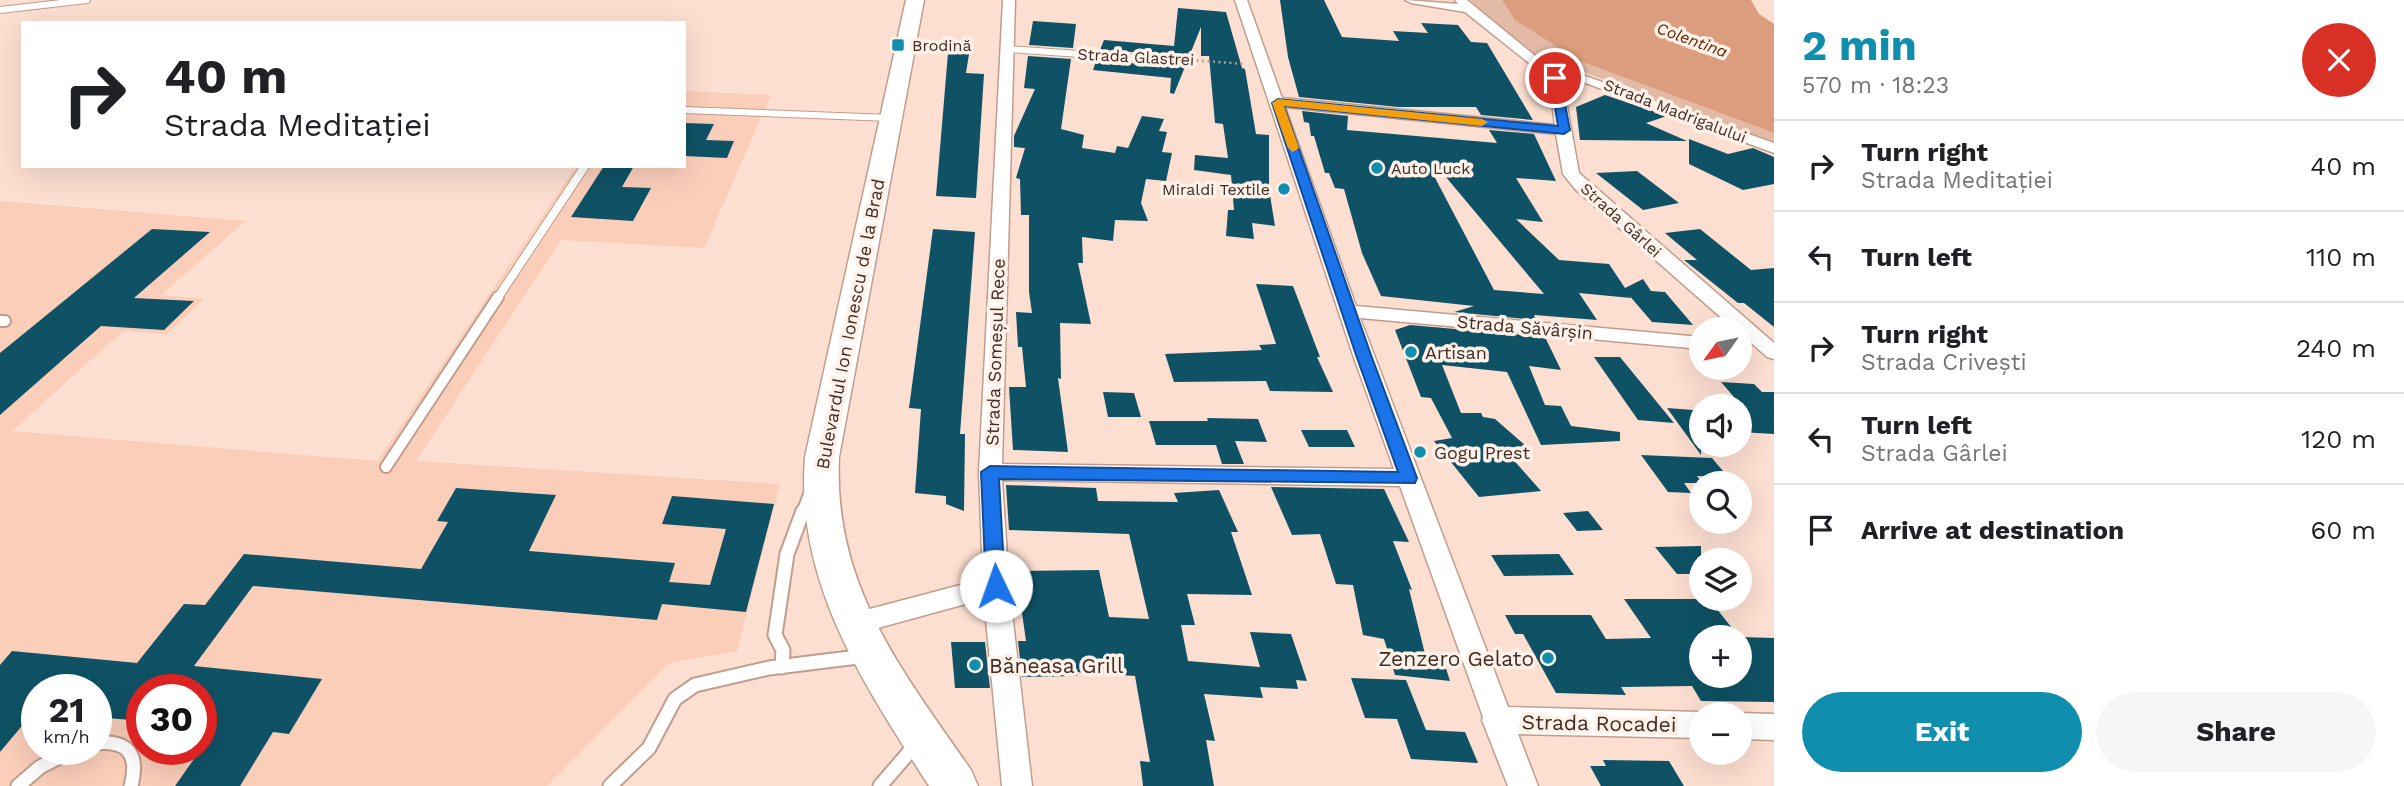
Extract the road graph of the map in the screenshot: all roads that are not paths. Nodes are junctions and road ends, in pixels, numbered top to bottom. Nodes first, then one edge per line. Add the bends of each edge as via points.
1 (87, 0) edge
2 (915, 0) edge
3 (1009, 0) edge
4 (1241, 0) edge
5 (1411, 0) edge
6 (1465, 5) edge
7 (0, 10) edge
8 (1009, 49) junction
9 (1178, 61) road end
10 (1536, 61) junction
11 (1278, 103) junction
12 (686, 110) edge
13 (890, 118) junction
14 (1564, 130) junction
15 (1774, 148) edge
16 (584, 168) edge
17 (1350, 311) junction
18 (1689, 342) edge
19 (1752, 348) edge
20 (1771, 351) edge
21 (822, 457) junction
22 (386, 467) dead end
23 (990, 472) junction
24 (1409, 478) junction
25 (996, 586) junction
26 (865, 639) junction
27 (782, 667) junction
28 (1496, 720) junction
29 (1689, 725) edge
30 (1752, 726) edge
31 (1774, 727) edge
32 (923, 737) junction
33 (112, 744) edge
34 (42, 765) edge
35 (18, 786) edge
36 (131, 786) edge
37 (610, 786) edge
38 (880, 786) edge
39 (955, 786) edge
40 (1017, 786) edge
41 (1523, 786) edge

1 - 7 lane
2 - 13 main road, Bulevardul Ion Ionescu de la Brad
3 - 8 street, Strada Someșul Rece
4 - 11 street
5 - 6 street
6 - 10 street, Strada Gârlei
8 - 9 lane, Strada Glastrei
8 - 23 street, Strada Someșul Rece
10 - 14 street, Strada Gârlei via 1555,78
10 - 15 street, Strada Madrigalului
11 - 14 street
11 - 17 street
12 - 13 lane
13 - 21 main road, Bulevardul Ion Ionescu de la Brad
14 - 20 street, Strada Gârlei via 1567,164 1582,187
16 - 22 lane
17 - 18 street, Strada Săvârșin
17 - 24 street
19 - 20 street
21 - 26 main road, Bulevardul Ion Ionescu de la Brad via 820,498 825,538
21 - 27 lane via 787,554 775,635 783,650
23 - 24 street
23 - 25 street, Strada Someșul Rece
24 - 28 street
25 - 26 street
25 - 40 street, Strada Someșul Rece
26 - 27 lane
26 - 32 main road, Bulevardul Ion Ionescu de la Brad
27 - 37 lane via 702,682 682,691 667,707 651,747
28 - 29 street, Strada Rocadei
28 - 41 street
30 - 31 street
32 - 38 lane
32 - 39 main road, Bulevardul Ion Ionescu de la Brad
33 - 36 lane via 131,750 135,759
34 - 35 lane

